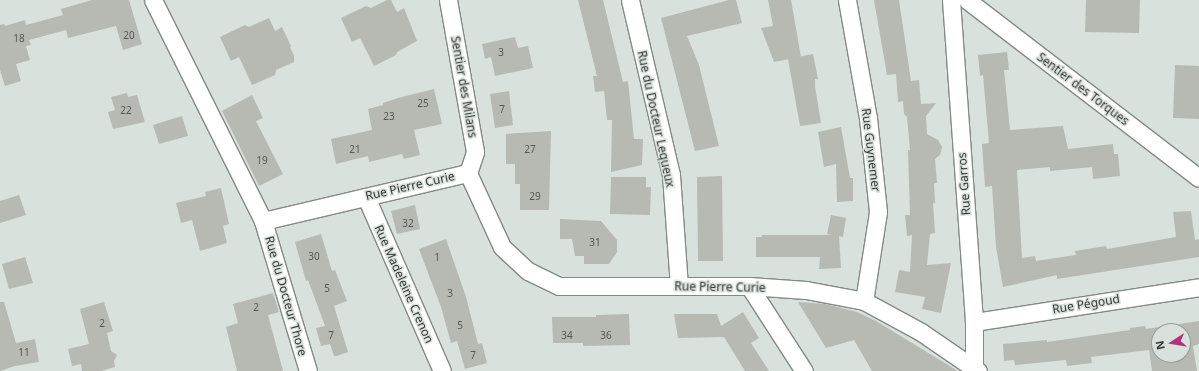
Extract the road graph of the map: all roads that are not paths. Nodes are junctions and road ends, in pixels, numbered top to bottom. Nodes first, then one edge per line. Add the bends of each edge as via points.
1 (153, 0) edge
2 (448, 0) edge
3 (630, 0) edge
4 (847, 0) edge
5 (951, 0) edge
6 (967, 0) edge
7 (468, 173) junction
8 (1199, 178) edge
9 (366, 197) junction
10 (263, 221) junction
11 (679, 286) junction
12 (749, 286) junction
13 (1199, 286) edge
14 (864, 301) junction
15 (974, 322) junction
16 (976, 370) edge
17 (308, 371) edge
18 (442, 371) edge
19 (804, 371) edge

1 - 10 street
2 - 7 street, Sentier des Milans via 475,152
3 - 11 street, Rue du Docteur Lequeux via 671,175
4 - 14 street, Rue Guynemer via 868,118 878,212
5 - 15 street, Rue Garros
6 - 8 street, Sentier des Torques
7 - 9 street, Rue Pierre Curie
7 - 11 street, Rue Pierre Curie via 502,247 528,271 559,286
9 - 10 street, Rue Pierre Curie
9 - 18 street, Rue Madeleine Crenon
10 - 17 street, Rue du Docteur Thore
11 - 12 street, Rue Pierre Curie
12 - 14 street, Rue Pierre Curie via 806,290
12 - 19 street
13 - 15 street, Rue Pégoud
14 - 16 street, Rue Pierre Curie via 921,332
15 - 16 street, Rue Garros

